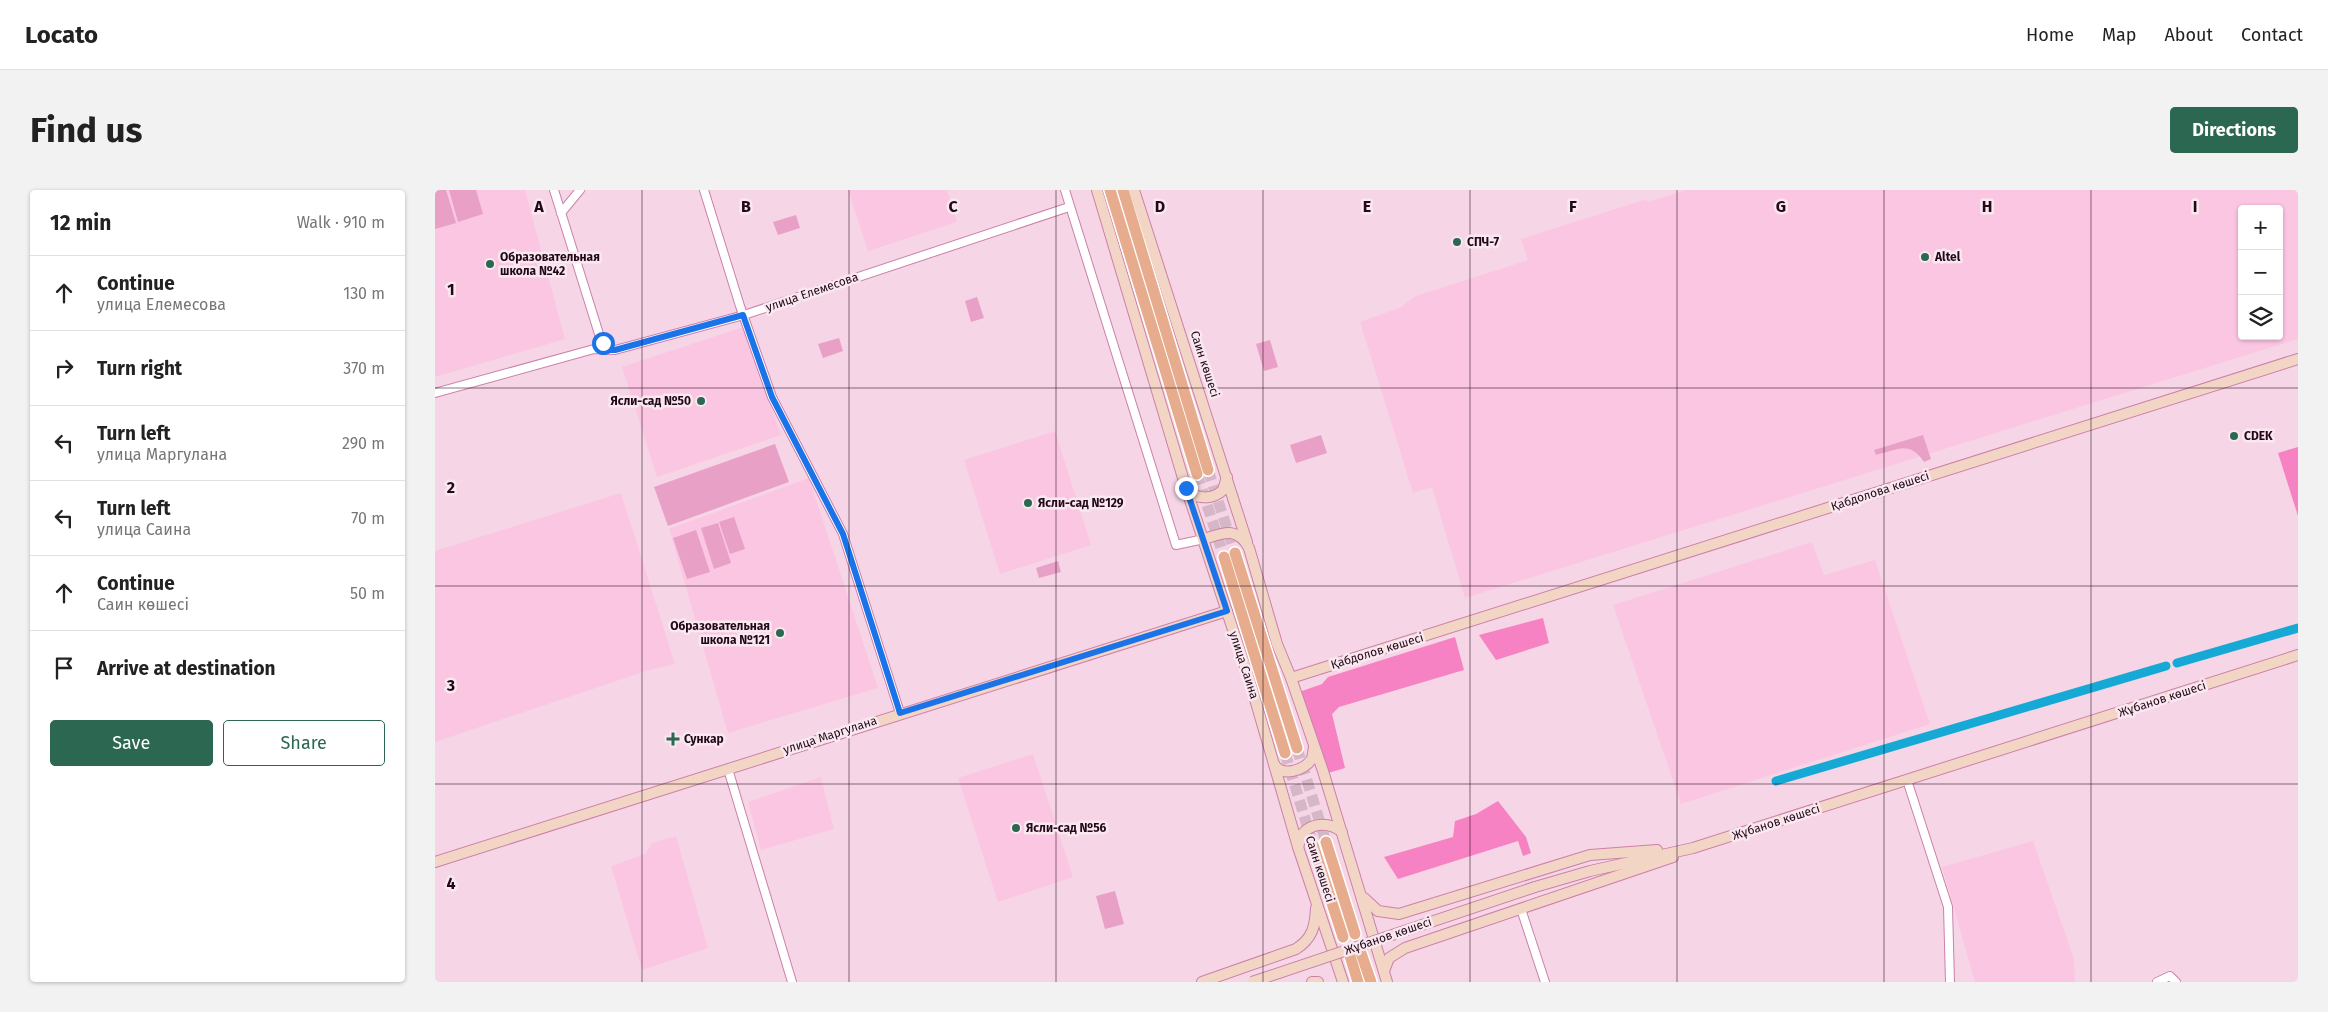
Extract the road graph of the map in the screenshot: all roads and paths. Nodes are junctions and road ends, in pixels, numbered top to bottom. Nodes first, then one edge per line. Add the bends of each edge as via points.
1 (554, 190) edge
2 (579, 190) edge
3 (704, 190) edge
4 (1065, 190) edge
5 (1097, 190) edge
6 (1110, 190) edge
7 (1123, 190) edge
8 (1134, 190) edge
9 (1069, 207) junction
10 (561, 213) junction
11 (743, 315) junction
12 (604, 350) junction
13 (2298, 359) edge
14 (435, 393) edge
15 (1227, 477) junction
16 (1186, 488) junction
17 (1203, 539) junction
18 (1249, 548) junction
19 (1227, 611) junction
20 (1462, 624) joint
21 (2298, 655) edge
22 (1291, 678) junction
23 (900, 713) junction
24 (1314, 745) junction
25 (1297, 748) tunnel mouth
26 (1285, 753) tunnel mouth
27 (1273, 763) junction
28 (728, 769) junction
29 (1907, 780) junction
30 (1342, 832) junction
31 (1326, 842) tunnel mouth
32 (1313, 845) tunnel mouth
33 (1298, 847) junction
34 (1693, 848) junction
35 (435, 862) edge
36 (1362, 895) junction
37 (1316, 902) junction
38 (1521, 909) junction
39 (1355, 934) dead end
40 (1343, 937) dead end
41 (1384, 971) junction
42 (792, 982) edge
43 (1203, 982) edge
44 (1252, 982) edge
45 (1312, 982) edge
46 (1318, 982) edge
47 (1343, 982) edge
48 (1358, 982) edge
49 (1371, 982) edge
50 (1387, 982) edge
51 (1545, 982) edge
52 (1949, 982) edge
53 (2157, 982) edge
54 (2176, 982) edge

1 - 10 street
2 - 10 street
3 - 11 street
4 - 9 street
5 - 16 main road
6 - 7 main road via 1203,472
8 - 15 main road, Саин көшесі
9 - 11 street, улица Елемесова
9 - 17 street via 1176,546
10 - 12 street
11 - 12 street, улица Елемесова via 615,350
11 - 23 street via 772,397 843,534
12 - 14 street, улица Елемесова via 593,348
13 - 20 main road, Қабдолова көшесі
15 - 16 main road via 1223,490 1210,497 1198,497
15 - 18 main road, Саин көшесі
16 - 17 main road
17 - 18 main road via 1234,533 1243,538
17 - 19 main road, улица Саина
18 - 22 main road, Саин көшесі via 1277,644
19 - 23 main road, улица Маргулана
19 - 27 main road, улица Саина
20 - 22 main road, Қабдолов көшесі
21 - 29 main road, Жұбанов көшесі
22 - 24 main road, Саин көшесі
23 - 28 main road, улица Маргулана
24 - 27 main road via 1312,759 1299,770 1283,771
24 - 30 main road, Саин көшесі
25 - 26 main road via 1229,555
27 - 33 main road, Саин көшесі
28 - 35 main road, улица Маргулана
28 - 42 street
29 - 34 main road, Жұбанов көшесі
29 - 52 street via 1948,907
30 - 33 main road via 1329,825 1315,826 1302,834
30 - 36 main road
31 - 39 main road, Саин көшесі
32 - 40 main road, Саин көшесі
33 - 37 main road, Саин көшесі
34 - 36 main road via 1590,855 1399,914 1379,911
34 - 38 main road
34 - 44 main road, Жұбанов көшесі, bridge via 1589,871
36 - 41 main road
37 - 43 main road via 1315,927 1310,937 1296,949
37 - 47 main road, Саин көшесі
38 - 41 main road via 1397,951 1389,958
38 - 51 street
41 - 50 main road
45 - 46 main road
48 - 49 main road via 1356,955
53 - 54 street via 2170,976

